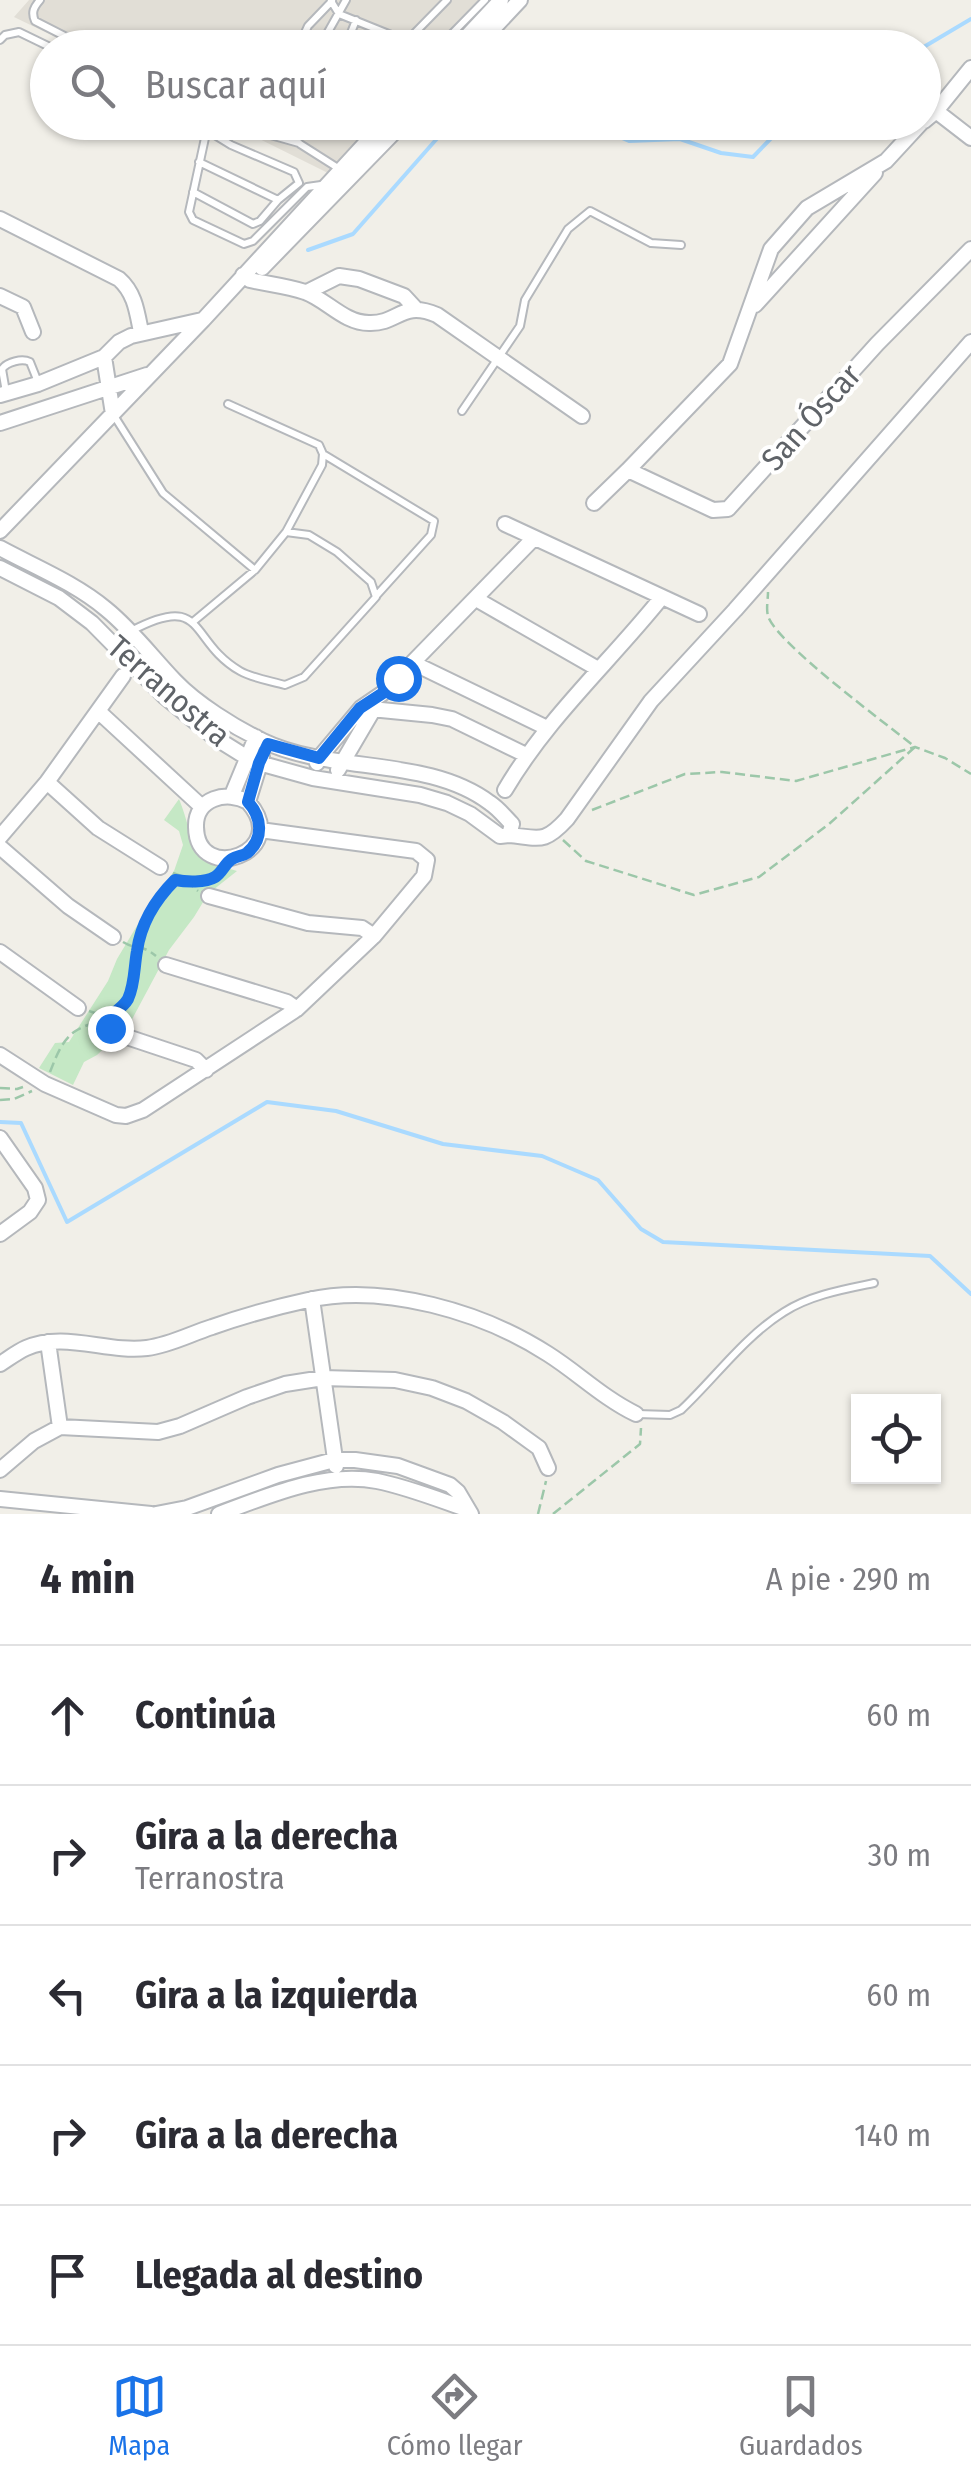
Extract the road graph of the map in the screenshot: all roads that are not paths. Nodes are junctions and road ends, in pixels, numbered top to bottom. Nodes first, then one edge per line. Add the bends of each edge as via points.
1 (40, 0) edge
2 (346, 0) edge
3 (447, 0) edge
4 (501, 0) edge
5 (520, 0) edge
6 (332, 1) edge
7 (488, 10) edge
8 (339, 14) junction
9 (356, 20) junction
10 (53, 30) edge
11 (306, 30) edge
12 (330, 30) edge
13 (352, 30) edge
14 (376, 30) edge
15 (417, 30) edge
16 (462, 30) edge
17 (471, 30) edge
18 (30, 37) edge
19 (0, 40) edge
20 (971, 68) edge
21 (941, 102) edge
22 (941, 124) edge
23 (971, 138) edge
24 (202, 140) edge
25 (224, 140) edge
26 (287, 140) edge
27 (296, 140) edge
28 (372, 140) edge
29 (384, 140) edge
30 (906, 140) edge
31 (300, 144) junction
32 (200, 162) junction
33 (886, 162) junction
34 (346, 174) junction
35 (326, 185) junction
36 (193, 192) junction
37 (278, 200) junction
38 (0, 219) edge
39 (680, 245) dead end
40 (971, 249) edge
41 (246, 278) junction
42 (307, 292) junction
43 (0, 296) edge
44 (416, 309) junction
45 (750, 310) junction
46 (203, 320) junction
47 (33, 332) dead end
48 (142, 332) junction
49 (971, 342) edge
50 (104, 357) junction
51 (500, 358) junction
52 (152, 373) junction
53 (38, 384) junction
54 (110, 388) junction
55 (3, 394) edge
56 (228, 404) dead end
57 (462, 411) dead end
58 (114, 414) junction
59 (582, 416) dead end
60 (0, 423) edge
61 (323, 454) junction
62 (628, 470) junction
63 (594, 503) dead end
64 (504, 524) dead end
65 (0, 531) edge
66 (286, 532) junction
67 (534, 538) junction
68 (0, 548) edge
69 (0, 568) edge
70 (254, 570) junction
71 (376, 597) junction
72 (662, 597) junction
73 (476, 599) junction
74 (699, 614) dead end
75 (194, 622) junction
76 (131, 631) junction
77 (413, 663) junction
78 (598, 669) junction
79 (123, 676) dead end
80 (367, 710) junction
81 (98, 711) junction
82 (547, 728) junction
83 (262, 740) junction
84 (526, 755) junction
85 (319, 758) junction
86 (253, 760) junction
87 (341, 762) junction
88 (313, 778) junction
89 (47, 782) junction
90 (333, 783) junction
91 (506, 790) dead end
92 (232, 795) junction
93 (248, 802) junction
94 (202, 807) junction
95 (260, 830) junction
96 (509, 835) junction
97 (0, 838) edge
98 (0, 847) edge
99 (160, 868) road end
100 (208, 896) road end
101 (374, 936) junction
102 (114, 937) road end
103 (0, 952) edge
104 (166, 965) road end
105 (78, 1008) road end
106 (297, 1009) junction
107 (118, 1034) road end
108 (0, 1055) edge
109 (206, 1070) junction
110 (0, 1138) edge
111 (0, 1234) edge
112 (874, 1283) dead end
113 (312, 1299) junction
114 (48, 1342) junction
115 (0, 1364) edge
116 (323, 1378) junction
117 (636, 1414) joint
118 (60, 1427) junction
119 (334, 1460) junction
120 (548, 1468) road end
121 (0, 1470) edge
122 (339, 1481) junction
123 (0, 1499) edge
124 (469, 1511) edge
125 (105, 1512) edge
126 (154, 1514) edge
127 (219, 1514) edge

1 - 10 lane via 35,21
2 - 8 lane
3 - 15 lane
4 - 7 street
5 - 7 street
6 - 8 lane
6 - 11 lane
7 - 16 lane
7 - 17 street
8 - 9 lane
8 - 12 lane
9 - 13 lane
9 - 14 lane
18 - 19 lane via 20,32
20 - 21 street
22 - 23 street
24 - 32 lane
25 - 37 lane via 294,172 299,182
26 - 31 lane
27 - 31 lane
28 - 34 street
29 - 34 street
30 - 33 street
31 - 34 lane
32 - 36 lane
32 - 37 lane
33 - 45 street
33 - 45 street via 806,208 771,249
34 - 35 street
34 - 41 street
35 - 36 lane via 307,187 244,244 192,220
35 - 41 street
36 - 37 lane via 254,224
38 - 48 street via 119,278 134,300
39 - 51 lane via 652,243 590,211 568,229 524,300 520,326
40 - 62 street, San Óscar via 728,509 713,510
41 - 42 street
41 - 46 street
42 - 44 street via 369,323
42 - 44 street via 339,276 359,279 404,296
43 - 47 street via 23,307
44 - 51 street via 437,315
45 - 62 street via 730,364
46 - 48 street
46 - 52 street
48 - 50 street
49 - 96 street via 651,701 554,833
50 - 53 street
50 - 54 street
51 - 57 lane
51 - 59 street
52 - 54 street
52 - 58 street
53 - 55 street
53 - 55 lane via 30,362 7,364
54 - 58 street
54 - 60 street
56 - 61 lane via 318,445
58 - 65 street
58 - 70 lane via 163,494
61 - 66 lane
61 - 71 lane via 434,521 431,535
62 - 63 street
64 - 67 street
66 - 70 lane
66 - 71 lane via 336,552 372,582
67 - 72 street
67 - 73 street
68 - 76 street, Terranostra via 104,606
69 - 86 street, Terranostra via 92,623 164,696
70 - 75 lane
71 - 75 lane via 304,677 285,685 240,672
72 - 74 street
72 - 78 street
73 - 77 street
73 - 78 street
75 - 76 lane via 173,614
76 - 83 street, Terranostra via 178,684
77 - 80 street
77 - 82 street
78 - 82 street
79 - 81 street
80 - 84 street via 452,719
80 - 85 street
80 - 87 street
81 - 89 street
81 - 94 street
82 - 84 street
83 - 85 street, Terranostra
83 - 86 street
84 - 91 street
85 - 87 street, Terranostra
85 - 88 street
86 - 88 street, Terranostra
86 - 92 street
86 - 93 street
87 - 90 street
87 - 96 street, Terranostra via 393,768 478,794 512,824
88 - 90 street, Terranostra
89 - 97 street
89 - 99 street via 98,828
90 - 96 street, Terranostra via 447,803 500,836
92 - 93 street
92 - 94 street
93 - 95 street
94 - 95 street via 196,831 208,853 219,858 240,857
95 - 101 street via 423,855 424,876
98 - 102 street
100 - 101 street
101 - 106 street
103 - 105 street
104 - 106 street
106 - 109 street
107 - 109 street via 196,1060
108 - 109 street via 45,1084 126,1116
110 - 111 street via 38,1200
112 - 117 lane via 786,1310 680,1410
113 - 114 street via 149,1348
113 - 116 street
113 - 117 street via 402,1298 449,1309 548,1354
114 - 115 street
114 - 118 street
116 - 118 street via 247,1396 158,1432
116 - 119 street
116 - 120 street via 395,1380 466,1401 539,1448
118 - 121 street
119 - 122 street
119 - 124 street via 416,1472 450,1486
119 - 126 street
122 - 124 street via 376,1481
122 - 127 street via 312,1483
123 - 125 street
125 - 126 street

